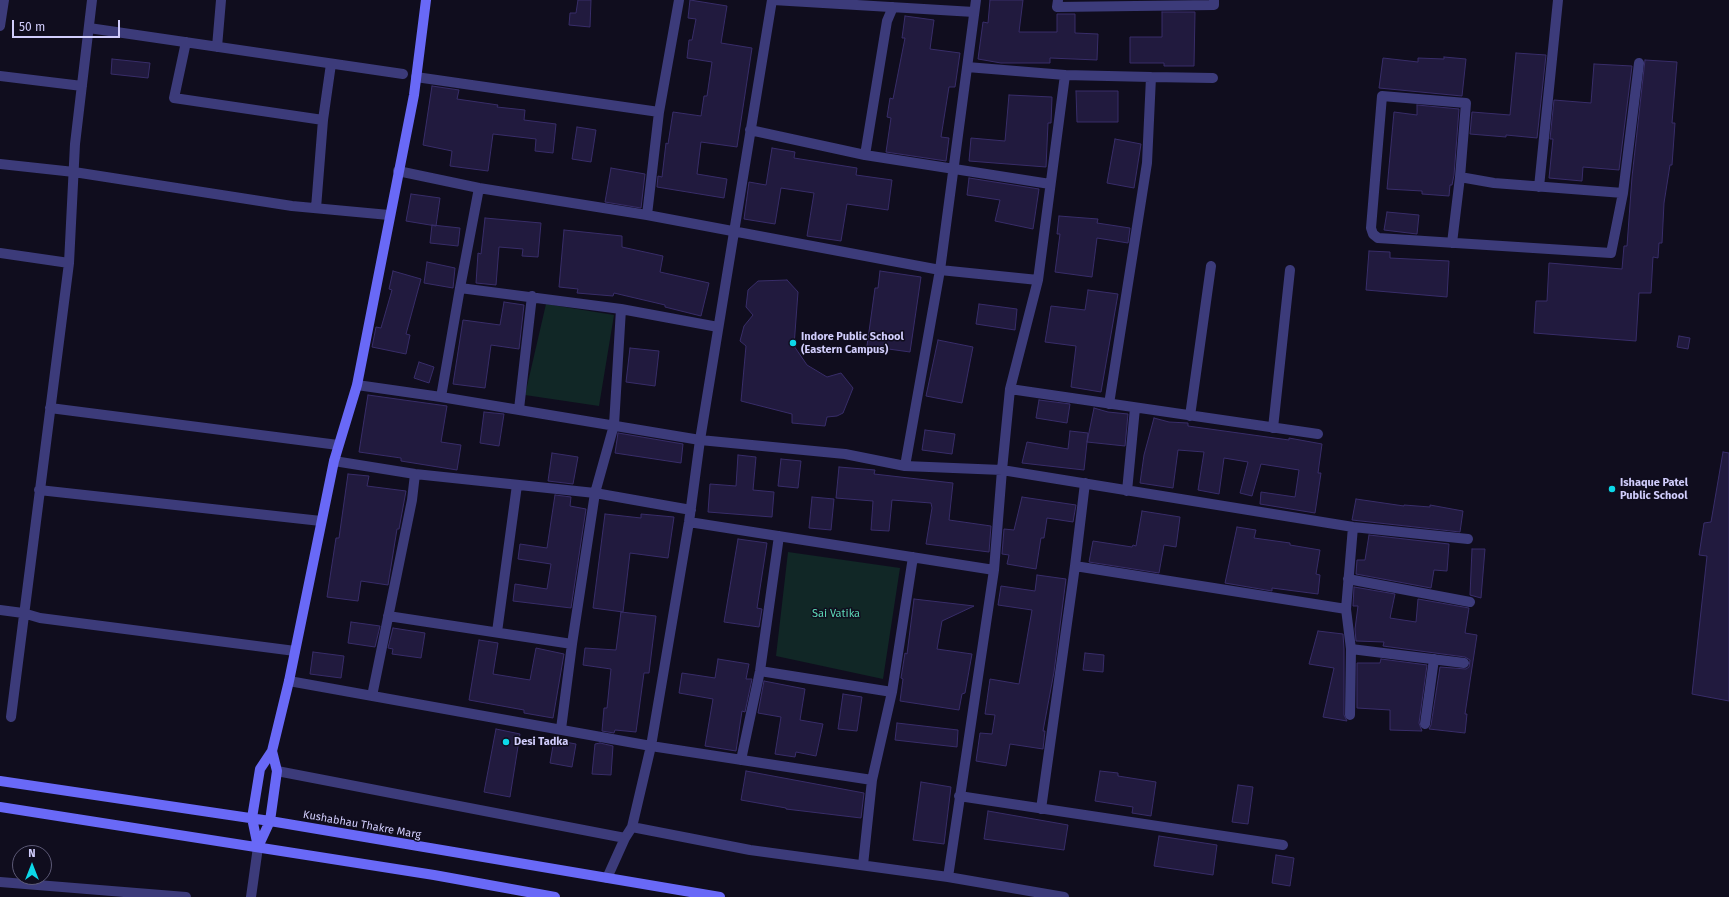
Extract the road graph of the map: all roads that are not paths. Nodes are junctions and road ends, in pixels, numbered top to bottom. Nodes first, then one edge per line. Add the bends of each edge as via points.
1 (4, 0) edge
2 (92, 0) edge
3 (221, 0) edge
4 (426, 0) edge
5 (680, 0) edge
6 (772, 0) edge
7 (976, 0) edge
8 (1058, 0) edge
9 (1214, 0) edge
10 (1558, 0) edge
11 (1146, 3) edge
12 (893, 7) junction
13 (974, 12) junction
14 (0, 26) edge
15 (89, 28) junction
16 (186, 42) junction
17 (217, 47) junction
18 (1639, 63) dead end
19 (331, 64) junction
20 (967, 67) junction
21 (403, 74) dead end
22 (1065, 75) junction
23 (0, 76) edge
24 (416, 77) junction
25 (1151, 77) junction
26 (1213, 78) dead end
27 (82, 86) junction
28 (659, 112) junction
29 (323, 120) junction
30 (750, 130) junction
31 (865, 155) junction
32 (0, 164) edge
33 (954, 169) junction
34 (398, 171) junction
35 (74, 172) junction
36 (1460, 177) junction
37 (1050, 184) junction
38 (1539, 187) junction
39 (479, 188) junction
40 (1623, 193) junction
41 (316, 208) junction
42 (389, 215) junction
43 (647, 215) junction
44 (735, 232) junction
45 (1452, 243) junction
46 (0, 253) edge
47 (69, 263) junction
48 (1211, 266) dead end
49 (940, 270) junction
50 (1290, 270) dead end
51 (1038, 280) junction
52 (460, 288) junction
53 (532, 296) junction
54 (621, 309) junction
55 (718, 327) junction
56 (356, 385) junction
57 (1010, 389) junction
58 (441, 397) junction
59 (1109, 404) junction
60 (50, 408) junction
61 (1135, 408) junction
62 (519, 409) junction
63 (1190, 416) junction
64 (614, 425) junction
65 (1273, 428) junction
66 (1318, 434) dead end
67 (700, 440) junction
68 (338, 445) junction
69 (334, 461) junction
70 (904, 466) junction
71 (1002, 470) junction
72 (415, 474) junction
73 (1085, 483) junction
74 (517, 485) junction
75 (39, 490) junction
76 (1127, 491) junction
77 (596, 493) junction
78 (691, 510) junction
79 (321, 521) junction
80 (689, 522) junction
81 (1353, 527) junction
82 (779, 536) junction
83 (1468, 539) dead end
84 (913, 557) junction
85 (1075, 566) junction
86 (994, 570) junction
87 (1348, 579) junction
88 (1470, 602) dead end
89 (1346, 609) junction
90 (0, 610) edge
91 (23, 613) junction
92 (388, 616) junction
93 (497, 632) junction
94 (572, 644) junction
95 (1351, 649) junction
96 (295, 651) junction
97 (1434, 659) junction
98 (1464, 664) dead end
99 (760, 671) junction
100 (289, 681) junction
101 (892, 692) junction
102 (372, 696) junction
103 (1350, 716) dead end
104 (11, 717) dead end
105 (1425, 724) dead end
106 (561, 729) junction
107 (650, 746) junction
108 (272, 751) junction
109 (741, 760) junction
110 (277, 771) junction
111 (872, 780) junction
112 (0, 781) edge
113 (959, 796) junction
114 (0, 807) edge
115 (1041, 809) junction
116 (252, 818) junction
117 (270, 821) junction
118 (632, 827) junction
119 (625, 838) junction
120 (1283, 845) dead end
121 (258, 847) junction
122 (863, 865) junction
123 (948, 877) junction
124 (607, 878) junction
125 (0, 882) edge
126 (77, 892) edge
127 (186, 897) edge
128 (251, 897) edge
129 (555, 897) edge
130 (720, 897) edge
131 (1064, 897) edge

1 - 14 street
2 - 15 street
3 - 17 street
4 - 24 main road
5 - 28 street
6 - 12 street
6 - 30 street
7 - 13 street
8 - 11 street via 1057,7
9 - 11 street via 1214,5
10 - 38 street
12 - 13 street
12 - 31 street via 887,21
13 - 20 street
15 - 16 street
15 - 27 street
16 - 17 street
16 - 29 street via 174,98
17 - 19 street
18 - 40 street
19 - 21 street
19 - 29 street
20 - 22 street
20 - 33 street
22 - 25 street
22 - 37 street
23 - 27 street
24 - 28 street
24 - 34 main road
25 - 26 street
25 - 59 street via 1147,163
27 - 35 street
28 - 43 street
29 - 41 street
30 - 31 street
30 - 44 street
31 - 33 street
32 - 35 street
33 - 37 street
33 - 49 street
34 - 39 street
34 - 42 main road
35 - 41 street
35 - 47 street
36 - 38 street
36 - 45 street
36 - 45 street via 1466,103 1382,96 1371,228 1373,234 1378,238
37 - 51 street
38 - 40 street
39 - 43 street
39 - 52 street
40 - 45 street via 1611,253
41 - 42 street
42 - 56 main road
43 - 44 street
44 - 49 street
44 - 55 street
46 - 47 street
47 - 60 street
48 - 63 street
49 - 51 street
49 - 70 street
50 - 65 street
51 - 57 street
52 - 53 street
52 - 58 street
53 - 54 street
53 - 62 street
54 - 55 street
54 - 64 street
55 - 67 street
56 - 58 street
56 - 68 main road
57 - 59 street
57 - 71 street
58 - 62 street
59 - 61 street
60 - 68 street
60 - 75 street
61 - 63 street
61 - 76 street
62 - 64 street
63 - 65 street
64 - 67 street
64 - 77 street
65 - 66 street
67 - 70 street via 845,454
67 - 78 street
68 - 69 main road
69 - 72 street
69 - 79 main road
70 - 71 street
71 - 73 street
71 - 86 street
72 - 74 street
72 - 92 street
73 - 76 street
73 - 85 street
74 - 77 street
74 - 93 street
75 - 79 street
75 - 91 street
76 - 81 street
77 - 78 street
77 - 94 street
78 - 80 street
79 - 96 main road
80 - 82 street
80 - 107 street
81 - 83 street
81 - 87 street
82 - 84 street
82 - 99 street
84 - 86 street
84 - 101 street
85 - 89 street
85 - 115 street
86 - 113 street
87 - 88 street
87 - 89 street
89 - 95 street
90 - 91 street
91 - 96 street via 40,618
91 - 104 street
92 - 93 street
92 - 102 street
93 - 94 street
94 - 106 street
95 - 97 street
95 - 103 street
96 - 100 main road
97 - 98 street
97 - 105 street
99 - 101 street
99 - 109 street
100 - 102 street
100 - 108 main road
101 - 111 street
102 - 106 street
106 - 107 street
107 - 109 street
107 - 118 street
108 - 110 main road
108 - 116 main road via 260,769
109 - 111 street
110 - 117 main road
110 - 119 street
111 - 122 street
112 - 116 main road, Kushabhau Thakre Marg
113 - 115 street
113 - 123 street
114 - 121 main road
115 - 120 street
116 - 117 main road, Kushabhau Thakre Marg
116 - 121 main road
117 - 121 main road
117 - 124 main road, Kushabhau Thakre Marg
118 - 119 street
118 - 122 street via 750,850
119 - 124 street
121 - 128 street
121 - 129 main road
122 - 123 street
123 - 131 street
124 - 130 main road, Kushabhau Thakre Marg
125 - 126 street
126 - 127 street

